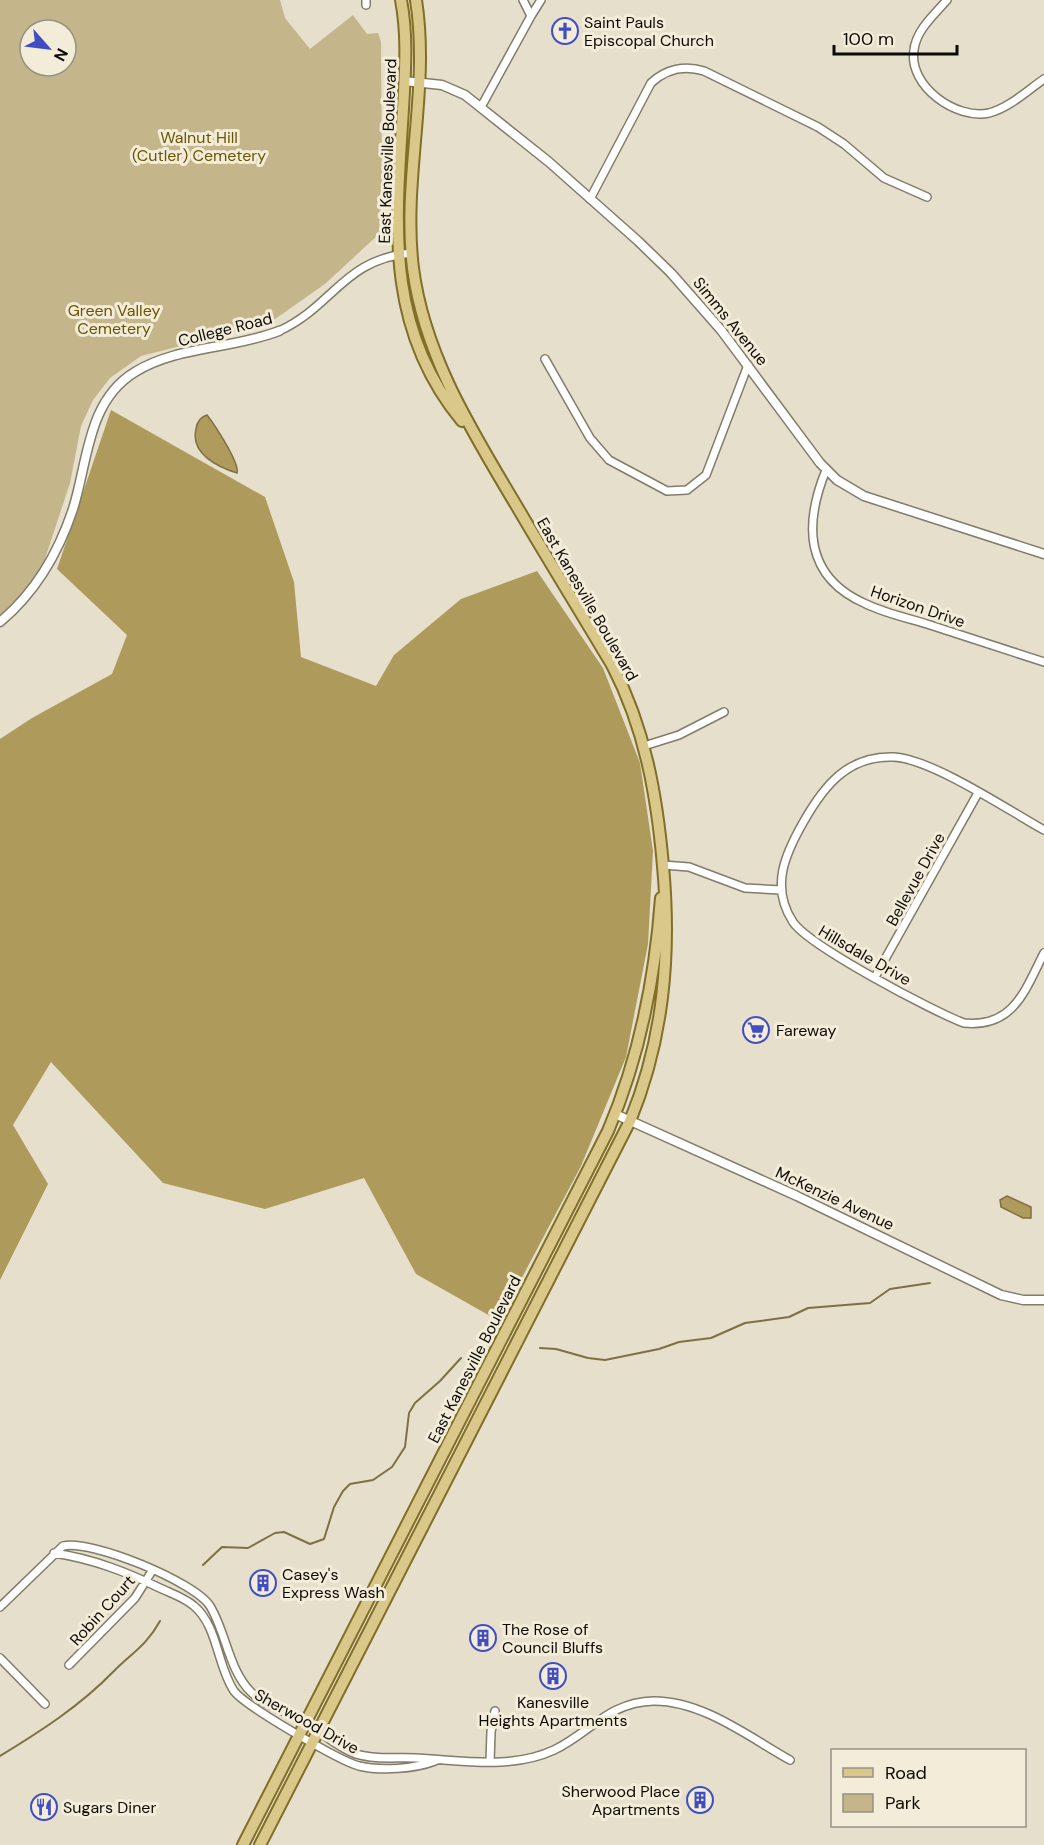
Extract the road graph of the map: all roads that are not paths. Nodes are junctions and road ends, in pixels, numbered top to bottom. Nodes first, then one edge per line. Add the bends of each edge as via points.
1 (401, 0) edge
2 (416, 0) edge
3 (523, 0) edge
4 (541, 0) edge
5 (946, 0) edge
6 (531, 16) junction
7 (1044, 79) edge
8 (404, 81) junction
9 (419, 82) junction
10 (481, 107) junction
11 (927, 197) dead end
12 (590, 199) junction
13 (412, 253) junction
14 (398, 254) junction
15 (279, 331) joint
16 (545, 359) dead end
17 (748, 365) junction
18 (470, 430) junction
19 (826, 470) junction
20 (1044, 554) edge
21 (0, 622) edge
22 (1044, 662) edge
23 (724, 712) dead end
24 (644, 746) junction
25 (978, 794) junction
26 (1044, 830) edge
27 (663, 865) junction
28 (781, 890) junction
29 (1044, 953) edge
30 (875, 977) junction
31 (615, 1114) junction
32 (630, 1121) junction
33 (1044, 1300) edge
34 (54, 1553) junction
35 (152, 1571) junction
36 (147, 1581) junction
37 (0, 1607) edge
38 (0, 1658) edge
39 (69, 1665) dead end
40 (45, 1704) dead end
41 (495, 1712) dead end
42 (305, 1722) junction
43 (318, 1731) junction
44 (299, 1734) junction
45 (312, 1742) junction
46 (790, 1760) dead end
47 (435, 1761) junction
48 (490, 1762) junction
49 (243, 1845) edge
50 (260, 1845) edge

1 - 8 main road, East Kanesville Boulevard via 406,38
2 - 9 main road, East Kanesville Boulevard
3 - 6 street
4 - 6 street
5 - 7 street via 918,35 913,52 919,75 934,95 960,111 990,113
6 - 10 street
8 - 9 street, Simms Avenue
8 - 14 main road, East Kanesville Boulevard
9 - 10 street, Simms Avenue via 452,87
9 - 13 main road, East Kanesville Boulevard
10 - 12 street, Simms Avenue
11 - 12 street via 884,178 818,127 704,71 686,68 661,75 651,83
12 - 17 street, Simms Avenue via 671,273
13 - 14 street, College Road
13 - 18 main road, East Kanesville Boulevard via 430,337
14 - 15 street, College Road via 360,267 310,313
14 - 18 main road, East Kanesville Boulevard via 407,311 421,354 441,393
15 - 21 street, College Road via 156,362 118,385 91,432 78,492 56,550 31,593
16 - 17 street via 602,454 662,490 676,492 697,484 706,475
17 - 19 street, Simms Avenue
18 - 24 main road, East Kanesville Boulevard via 612,665
19 - 20 street, Simms Avenue via 848,488 883,504
19 - 22 street, Horizon Drive via 815,497 811,526 817,556 839,587 867,605
23 - 24 street via 679,735
24 - 27 main road, East Kanesville Boulevard via 657,803
25 - 26 street
25 - 28 street via 910,760 871,759 845,769 828,784 785,856
25 - 30 street, Bellevue Drive
27 - 28 street via 689,867 745,888
27 - 31 main road, East Kanesville Boulevard via 659,928 645,1022
27 - 32 main road, East Kanesville Boulevard via 668,936 662,1004 653,1052
28 - 30 street, Hillsdale Drive via 798,929
29 - 30 street, Hillsdale Drive via 1015,1007 998,1020 982,1024 954,1020
31 - 32 street, McKenzie Avenue
31 - 42 main road, East Kanesville Boulevard
32 - 33 street, McKenzie Avenue via 797,1196 1001,1295
32 - 43 main road, East Kanesville Boulevard
34 - 35 street, Sherwood Drive via 63,1546 84,1546
34 - 36 street, Sherwood Drive via 103,1563
34 - 37 street
35 - 36 street, Robin Court
35 - 42 street, Sherwood Drive via 194,1590 209,1604 239,1674 252,1694
36 - 39 street, Robin Court
36 - 44 street, Sherwood Drive via 185,1599 202,1614 228,1680 243,1702
38 - 40 street
41 - 48 street
42 - 43 street, Sherwood Drive
42 - 44 main road, East Kanesville Boulevard
43 - 45 main road, East Kanesville Boulevard
43 - 47 street, Sherwood Drive via 359,1755
44 - 45 street, Sherwood Drive
44 - 49 main road, East Kanesville Boulevard
45 - 47 street, Sherwood Drive via 361,1766 419,1766
45 - 50 main road, East Kanesville Boulevard
46 - 48 street, Sherwood Drive via 704,1713 654,1701 610,1712 542,1756
47 - 48 street, Sherwood Drive

